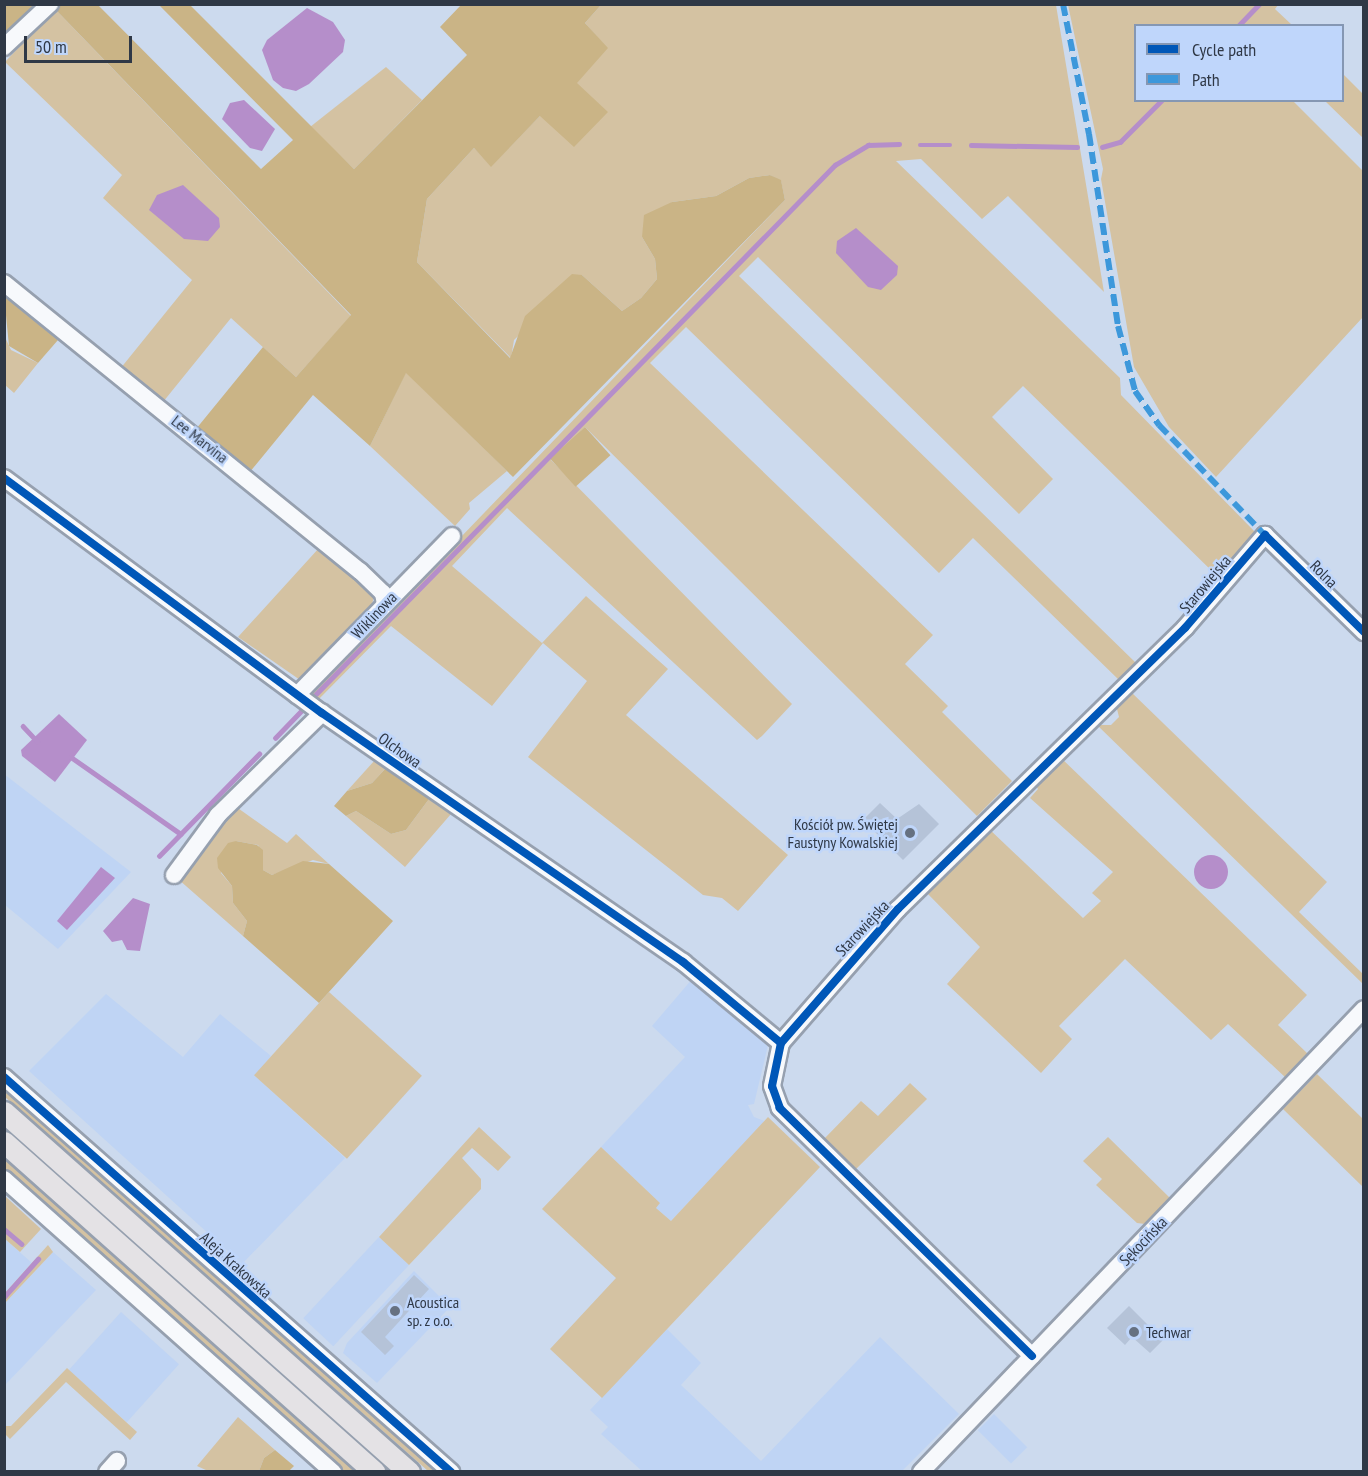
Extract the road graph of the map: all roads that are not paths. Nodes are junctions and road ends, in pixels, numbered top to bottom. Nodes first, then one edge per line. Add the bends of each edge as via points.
1 (50, 4) edge
2 (4, 47) edge
3 (4, 283) edge
4 (4, 478) edge
5 (1265, 535) joint
6 (452, 536) dead end
7 (385, 604) junction
8 (1364, 632) edge
9 (297, 695) junction
10 (322, 713) junction
11 (174, 875) dead end
12 (1364, 1009) edge
13 (782, 1043) junction
14 (4, 1077) edge
15 (4, 1112) edge
16 (4, 1142) edge
17 (4, 1179) edge
18 (1032, 1356) junction
19 (333, 1472) edge
20 (374, 1472) edge
21 (409, 1472) edge
22 (451, 1472) edge
23 (921, 1472) edge

1 - 2 street
3 - 7 street, Lee Marvina via 360,571 383,592
4 - 9 street, Olchowa
5 - 8 street, Rolna
5 - 13 street, Starowiejska via 1185,628 898,909
6 - 7 street, Wiklinowa
7 - 9 street, Wiklinowa
9 - 10 street, Olchowa
10 - 11 street via 218,815
10 - 13 street, Olchowa via 683,962
12 - 18 street, Sękocińska
13 - 18 street, Starowiejska via 772,1086 780,1108
14 - 22 street, Aleja Krakowska
15 - 21 main road
16 - 20 main road
17 - 19 street
18 - 23 street, Sękocińska

